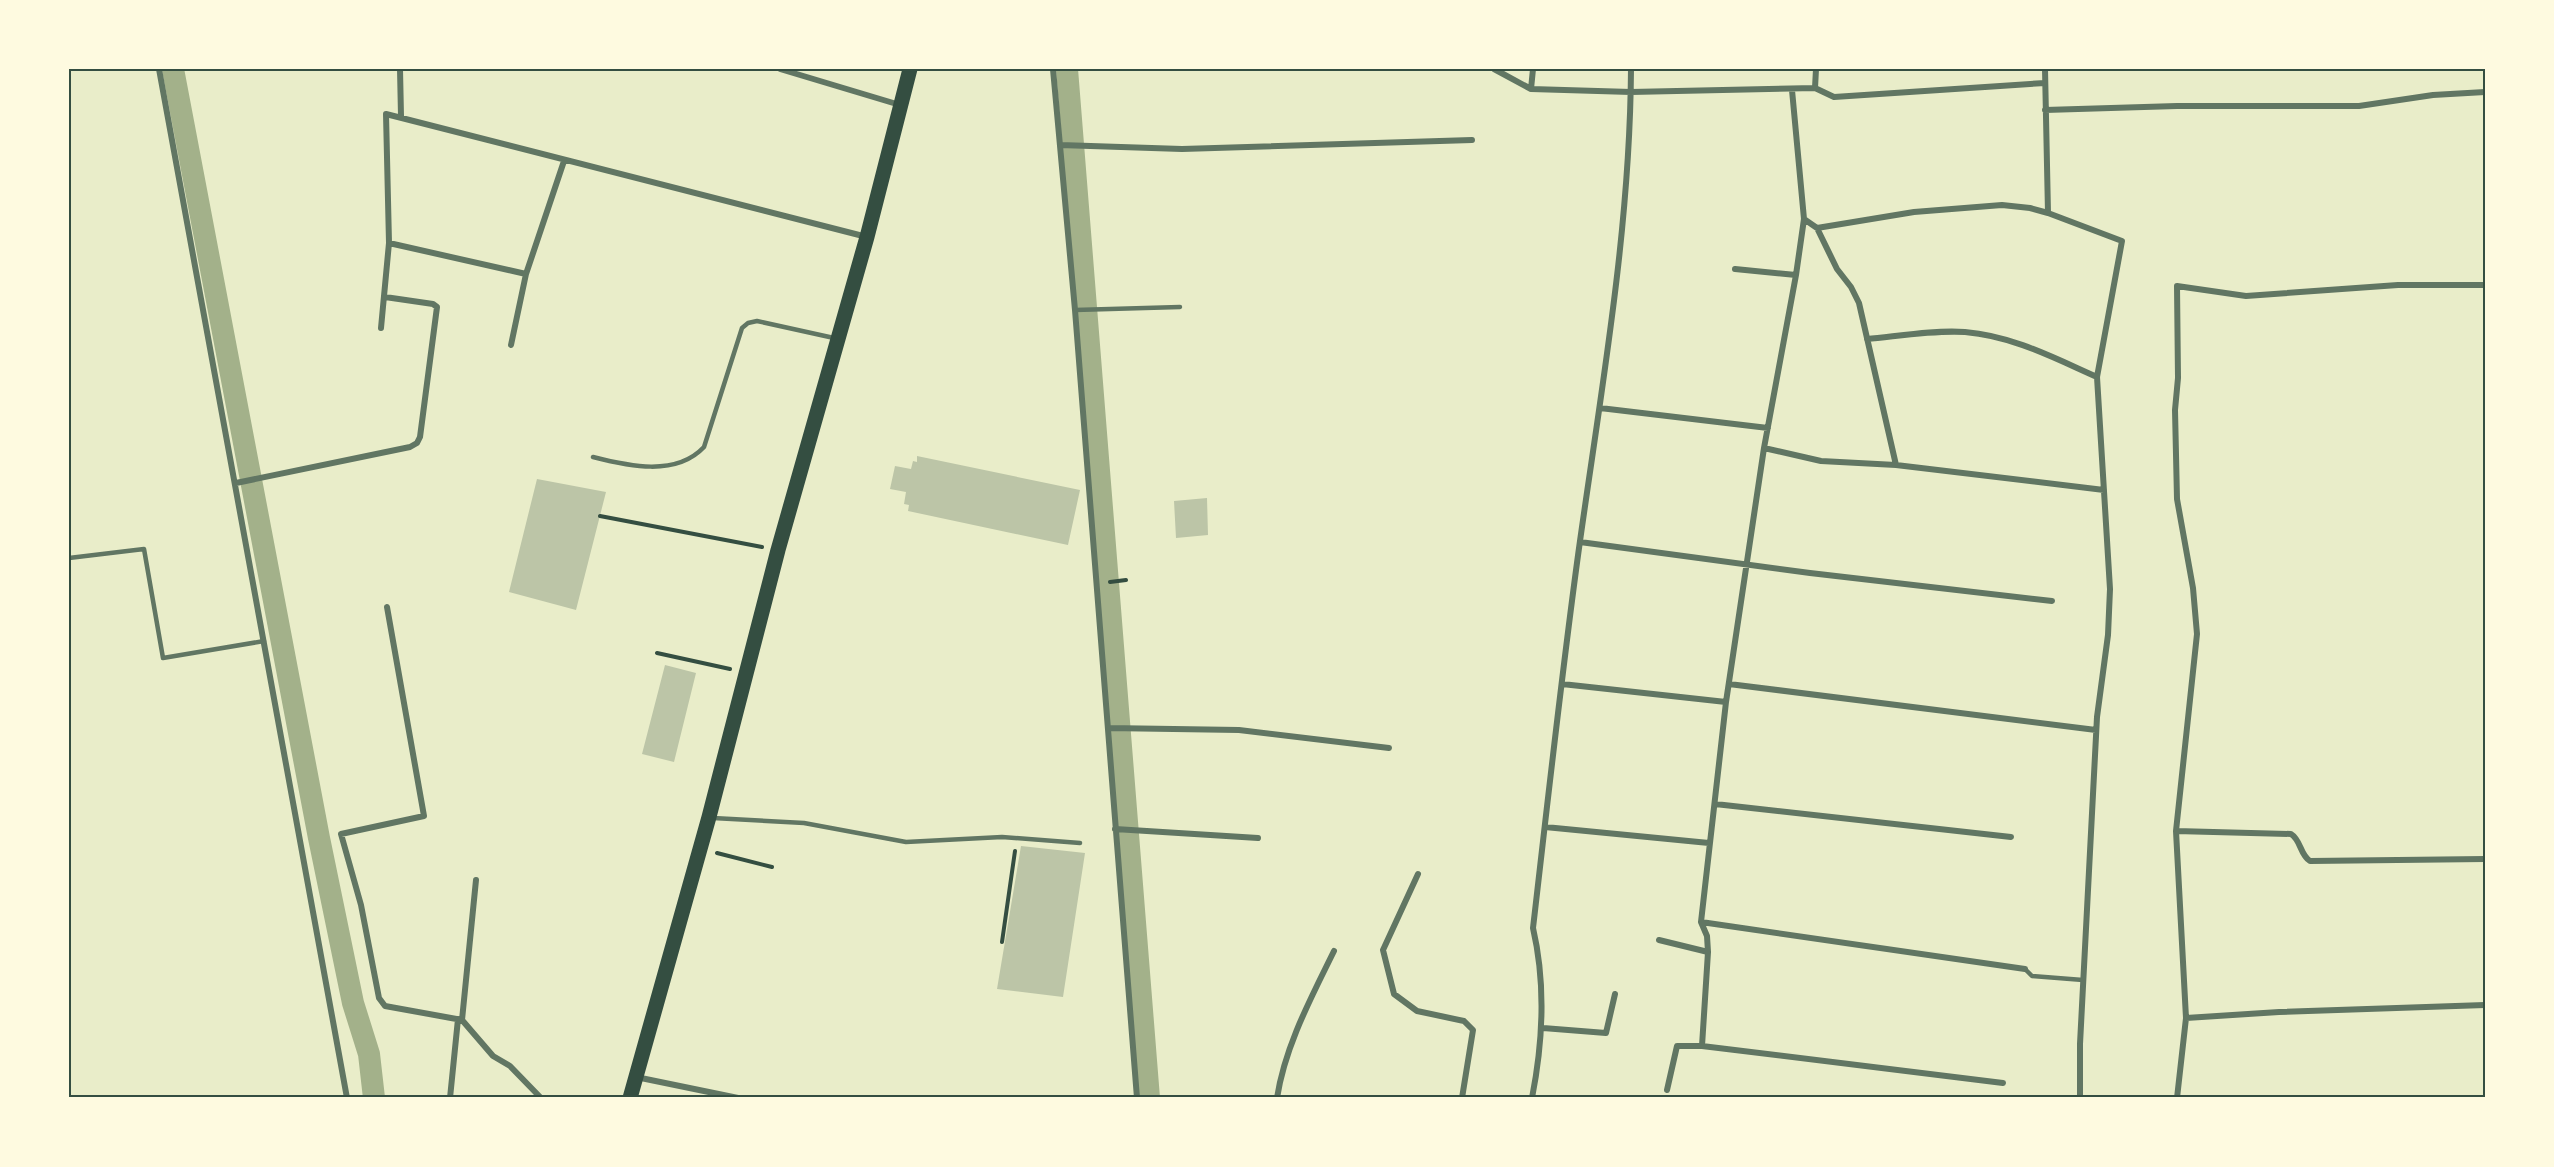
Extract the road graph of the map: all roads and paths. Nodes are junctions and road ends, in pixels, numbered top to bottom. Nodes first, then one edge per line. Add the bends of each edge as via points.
1 (159, 69) edge
2 (400, 69) edge
3 (780, 69) edge
4 (910, 69) edge
5 (1053, 69) edge
6 (1494, 69) edge
7 (1533, 69) edge
8 (1631, 69) edge
9 (1816, 69) edge
10 (2045, 69) edge
11 (2045, 83) junction
12 (1815, 88) junction
13 (1531, 89) junction
14 (1792, 90) junction
15 (1631, 92) junction
16 (2485, 92) edge
17 (900, 105) junction
18 (2045, 110) junction
19 (401, 117) junction
20 (1472, 140) dead end
21 (1060, 145) junction
22 (564, 161) junction
23 (2048, 213) junction
24 (1804, 219) junction
25 (1817, 228) junction
26 (867, 237) junction
27 (389, 243) junction
28 (1735, 269) dead end
29 (526, 274) junction
30 (1796, 275) junction
31 (2485, 285) edge
32 (385, 297) junction
33 (1180, 307) dead end
34 (1078, 310) junction
35 (381, 328) dead end
36 (837, 339) junction
37 (1867, 339) junction
38 (511, 345) dead end
39 (2097, 377) junction
40 (1600, 408) junction
41 (1767, 428) junction
42 (1764, 448) junction
43 (593, 456) dead end
44 (1896, 465) junction
45 (239, 482) junction
46 (2104, 490) junction
47 (600, 516) dead end
48 (1580, 542) junction
49 (778, 550) junction
50 (69, 558) edge
51 (1748, 564) junction
52 (1126, 580) dead end
53 (1114, 581) dead end
54 (2052, 601) dead end
55 (387, 607) dead end
56 (264, 641) junction
57 (657, 654) dead end
58 (746, 673) junction
59 (1562, 684) junction
60 (1729, 684) junction
61 (1726, 702) junction
62 (1111, 728) junction
63 (2096, 730) junction
64 (1389, 748) dead end
65 (1715, 804) junction
66 (709, 817) junction
67 (1545, 827) junction
68 (1119, 829) junction
69 (2176, 831) junction
70 (2011, 837) dead end
71 (1017, 838) junction
72 (1258, 838) dead end
73 (1080, 843) dead end
74 (1709, 843) junction
75 (700, 848) junction
76 (2485, 859) edge
77 (772, 867) dead end
78 (1418, 874) dead end
79 (476, 880) dead end
80 (1701, 922) junction
81 (1659, 940) dead end
82 (1002, 942) dead end
83 (1334, 951) dead end
84 (1708, 952) junction
85 (2025, 969) joint
86 (2083, 980) junction
87 (1615, 994) dead end
88 (2485, 1005) edge
89 (2187, 1018) junction
90 (460, 1020) junction
91 (1543, 1028) junction
92 (1702, 1046) junction
93 (636, 1077) junction
94 (2003, 1083) dead end
95 (1667, 1090) dead end
96 (347, 1098) edge
97 (450, 1098) edge
98 (541, 1098) edge
99 (630, 1098) edge
100 (738, 1098) edge
101 (1137, 1098) edge
102 (1277, 1098) edge
103 (1462, 1098) edge
104 (1532, 1098) edge
105 (2080, 1098) edge
106 (2177, 1098) edge

1 - 45 street
2 - 19 street
3 - 17 street
4 - 17 main road
5 - 21 street
6 - 13 street
7 - 13 street
8 - 15 street
9 - 12 street
10 - 11 street
11 - 12 street via 1834,97
11 - 18 street
12 - 14 street
13 - 15 street
14 - 15 street
14 - 24 street
15 - 40 street via 1626,196
16 - 18 street via 2359,106
17 - 26 main road
18 - 23 street
19 - 22 street
19 - 27 street via 386,114
20 - 21 street via 1182,149
21 - 34 street
22 - 26 street
22 - 29 street
23 - 25 street via 2030,208 1978,206
23 - 39 street via 2122,241
24 - 25 street
24 - 30 street
25 - 37 street via 1837,269 1851,287
26 - 36 main road
27 - 29 street
27 - 32 street
28 - 30 street
29 - 38 street
30 - 41 street
31 - 69 street via 2398,285 2246,296 2177,286 2177,499 2197,634
32 - 35 street
32 - 45 street via 437,307 417,443
33 - 34 lane
34 - 62 street
36 - 43 lane via 757,321 748,323 742,328 704,447 695,456 654,466 630,466
36 - 49 main road
37 - 39 street via 1965,332 2041,351
37 - 44 street
39 - 46 street
40 - 41 street
40 - 48 street
41 - 42 street
42 - 44 street via 1821,461
42 - 51 street
44 - 46 street
45 - 56 street
46 - 63 street via 2110,589
47 - 49 path
48 - 51 street
48 - 59 street
49 - 58 main road
50 - 56 lane via 144,549 163,658
51 - 54 street
51 - 60 street
52 - 53 path
55 - 90 street via 424,816 341,834 361,905 381,1003
56 - 96 street
57 - 58 path
58 - 66 main road
59 - 61 street
59 - 67 street
60 - 61 street
60 - 63 street
61 - 65 street
62 - 64 street via 1239,730
62 - 68 street
63 - 86 street
65 - 70 street
65 - 74 street
66 - 71 lane via 804,823 906,842
66 - 75 main road
67 - 74 street
67 - 91 street via 1533,928
68 - 72 street
68 - 101 street
69 - 76 street via 2291,834 2310,861
69 - 89 street
71 - 73 lane
71 - 82 path
74 - 80 street
75 - 77 path
75 - 93 main road
78 - 103 street via 1383,950 1394,994 1401,1001 1417,1011 1464,1022 1473,1030
79 - 90 street
80 - 84 street
80 - 85 street
81 - 84 street
83 - 102 street via 1300,1020
84 - 92 street
85 - 86 lane via 2032,976
86 - 105 street
87 - 91 street via 1606,1033
88 - 89 street
89 - 106 street
90 - 97 street
90 - 98 street via 493,1056 510,1066
91 - 104 street
92 - 94 street
92 - 95 street via 1677,1046
93 - 99 main road
93 - 100 street

